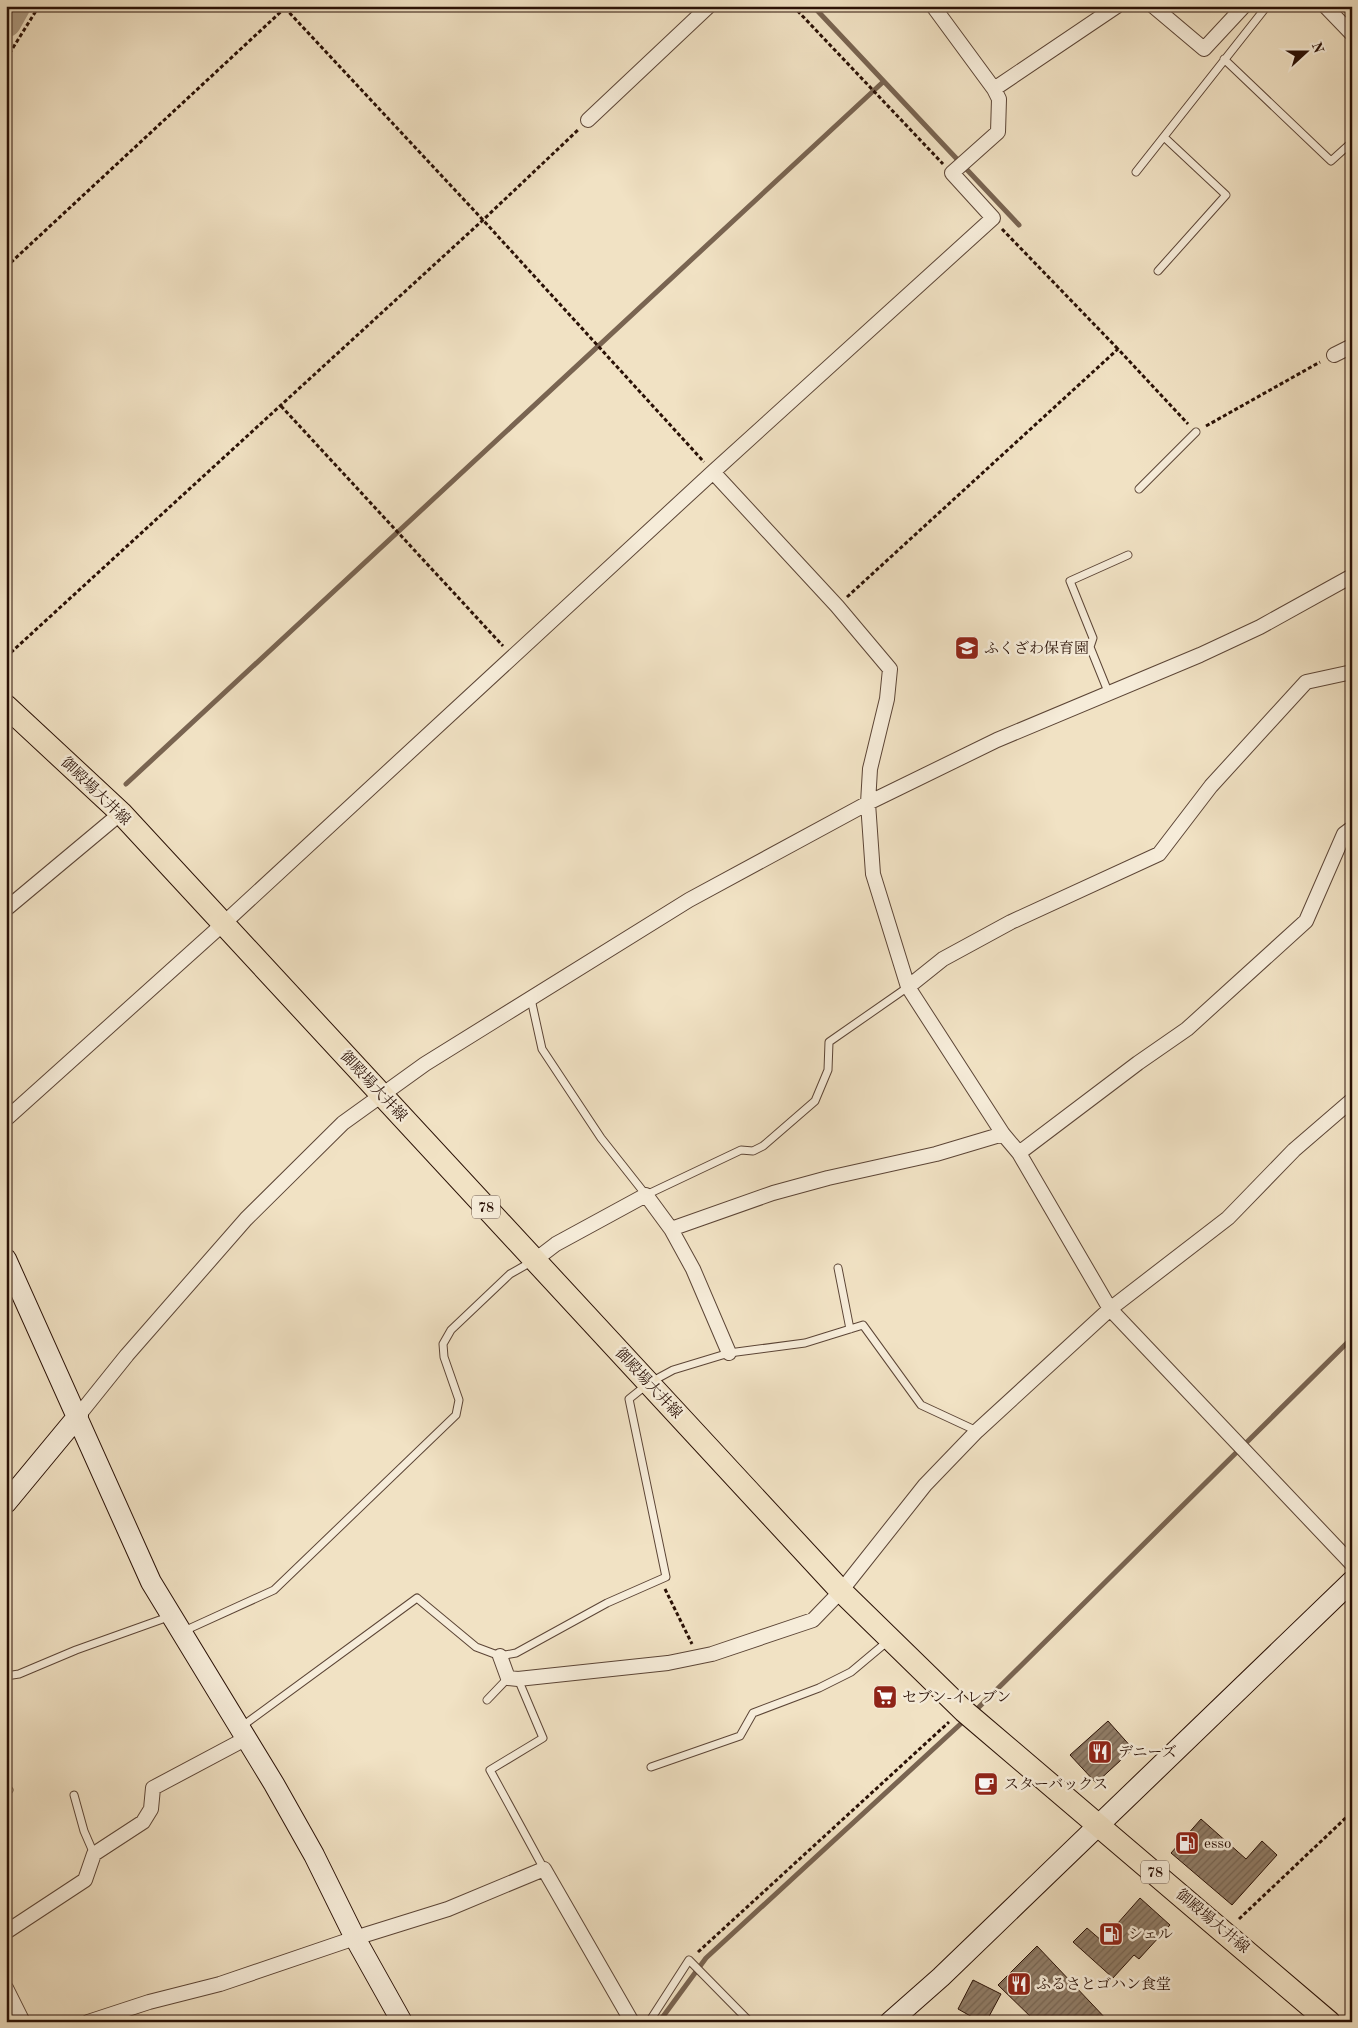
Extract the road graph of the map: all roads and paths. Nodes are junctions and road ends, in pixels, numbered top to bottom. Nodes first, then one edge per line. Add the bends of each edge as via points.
1 (39, 6) edge
2 (709, 6) edge
3 (793, 6) edge
4 (1117, 6) edge
5 (1153, 6) edge
6 (1244, 6) edge
7 (1267, 6) edge
8 (1325, 6) edge
9 (286, 7) edge
10 (934, 7) edge
11 (1352, 34) edge
12 (6, 59) edge
13 (1224, 59) junction
14 (994, 88) junction
15 (588, 120) joint
16 (1164, 137) junction
17 (1352, 142) edge
18 (1136, 172) dead end
19 (952, 173) junction
20 (993, 218) junction
21 (483, 220) junction
22 (6, 267) edge
23 (1158, 270) dead end
24 (1352, 346) edge
25 (1118, 349) junction
26 (1334, 355) joint
27 (281, 406) junction
28 (1196, 432) junction
29 (712, 472) junction
30 (1139, 489) dead end
31 (1128, 556) dead end
32 (1352, 576) edge
33 (837, 606) junction
34 (513, 656) junction
35 (6, 657) edge
36 (1352, 672) edge
37 (1109, 694) junction
38 (6, 706) edge
39 (868, 803) junction
40 (121, 813) junction
41 (1352, 828) edge
42 (6, 910) edge
43 (223, 924) junction
44 (908, 987) junction
45 (531, 999) junction
46 (381, 1093) junction
47 (1352, 1100) edge
48 (6, 1119) edge
49 (1003, 1134) junction
50 (1019, 1153) junction
51 (646, 1195) junction
52 (671, 1229) junction
53 (6, 1259) edge
54 (536, 1260) junction
55 (838, 1268) dead end
56 (1110, 1308) junction
57 (850, 1329) junction
58 (729, 1353) junction
59 (649, 1384) junction
60 (78, 1416) junction
61 (977, 1431) junction
62 (6, 1503) edge
63 (1352, 1564) edge
64 (661, 1580) junction
65 (1352, 1581) edge
66 (841, 1592) junction
67 (178, 1623) junction
68 (890, 1639) junction
69 (500, 1656) junction
70 (697, 1657) junction
71 (6, 1676) edge
72 (513, 1678) junction
73 (487, 1700) dead end
74 (968, 1714) junction
75 (244, 1732) junction
76 (651, 1767) dead end
77 (74, 1795) dead end
78 (1352, 1812) edge
79 (1098, 1824) junction
80 (94, 1854) junction
81 (544, 1869) junction
82 (6, 1932) edge
83 (1226, 1932) junction
84 (355, 1938) junction
85 (689, 1960) junction
86 (6, 1988) edge
87 (23, 2022) edge
88 (88, 2022) edge
89 (402, 2022) edge
90 (632, 2022) edge
91 (649, 2022) edge
92 (750, 2022) edge
93 (890, 2022) edge
94 (1329, 2022) edge

1 - 12 path
2 - 15 street
3 - 19 path
4 - 14 street
5 - 6 street via 1204,49
7 - 13 lane
8 - 11 street
9 - 21 path
9 - 22 path
10 - 14 street
13 - 16 lane
13 - 17 lane via 1331,161
14 - 19 street via 999,100 998,132
15 - 21 path
16 - 18 lane
16 - 23 lane via 1226,195
19 - 20 street
20 - 25 path
20 - 29 street
21 - 27 path
21 - 29 path
24 - 26 street
25 - 28 path
25 - 33 path
26 - 28 path
27 - 34 path
27 - 35 path
28 - 30 lane
29 - 33 street
29 - 34 street
31 - 37 lane via 1070,581 1093,638 1090,647
32 - 37 street via 1260,628
33 - 39 street via 890,669 870,769
34 - 43 street
36 - 44 street via 1306,682 1211,786 1159,854 1011,922 943,959
37 - 39 street via 997,740
38 - 40 main road, 御殿場大井線 / 78
39 - 44 street via 873,874
39 - 45 street via 689,900
40 - 42 street
40 - 43 main road, 御殿場大井線 / 78
41 - 50 street via 1344,834 1306,922 1188,1030 1138,1063
43 - 46 main road, 御殿場大井線 / 78
43 - 48 street
44 - 49 street
44 - 51 lane via 829,1042 828,1070 815,1102 763,1146 753,1151 741,1150
45 - 46 street
45 - 51 lane via 542,1049 601,1138
46 - 54 main road, 御殿場大井線 / 78
46 - 60 street via 343,1123 246,1220
47 - 56 street via 1294,1150 1228,1218
49 - 50 street
49 - 52 street via 936,1154 773,1193
50 - 56 street
51 - 52 street
51 - 54 street via 556,1244
52 - 58 street via 693,1269
53 - 60 street
54 - 59 main road, 御殿場大井線 / 78
54 - 67 lane via 510,1274 451,1330 443,1344 444,1357 459,1400 456,1415 274,1590
55 - 57 lane
56 - 61 street
56 - 63 street
57 - 58 lane via 805,1343
57 - 61 lane via 862,1325 921,1405
58 - 59 lane via 673,1370
59 - 64 lane via 629,1399 666,1577
59 - 66 main road, 御殿場大井線 / 78
60 - 62 street
60 - 67 street via 151,1582
61 - 66 street via 925,1485
64 - 69 lane via 608,1603 516,1653
64 - 70 path
65 - 79 street
66 - 68 main road, 御殿場大井線 / 78
66 - 70 street via 813,1620
67 - 71 lane via 76,1650 19,1674
67 - 75 street
68 - 74 main road, 御殿場大井線 / 78
68 - 76 lane via 851,1672 753,1713 740,1736
69 - 72 street
69 - 75 lane via 476,1647 417,1598
70 - 72 street via 668,1663
72 - 73 lane
72 - 81 lane via 544,1738 490,1770
74 - 79 main road, 御殿場大井線 / 78
74 - 85 path
75 - 80 street via 153,1788 152,1809 143,1822
75 - 84 street via 314,1855
77 - 80 lane
78 - 83 path
79 - 83 main road, 御殿場大井線 / 78
79 - 93 street
80 - 82 street via 85,1880
81 - 84 street via 448,1909
81 - 90 street
83 - 94 main road, 御殿場大井線 / 78
84 - 88 street via 220,1984
84 - 89 street
85 - 91 lane
85 - 92 lane
86 - 87 street

